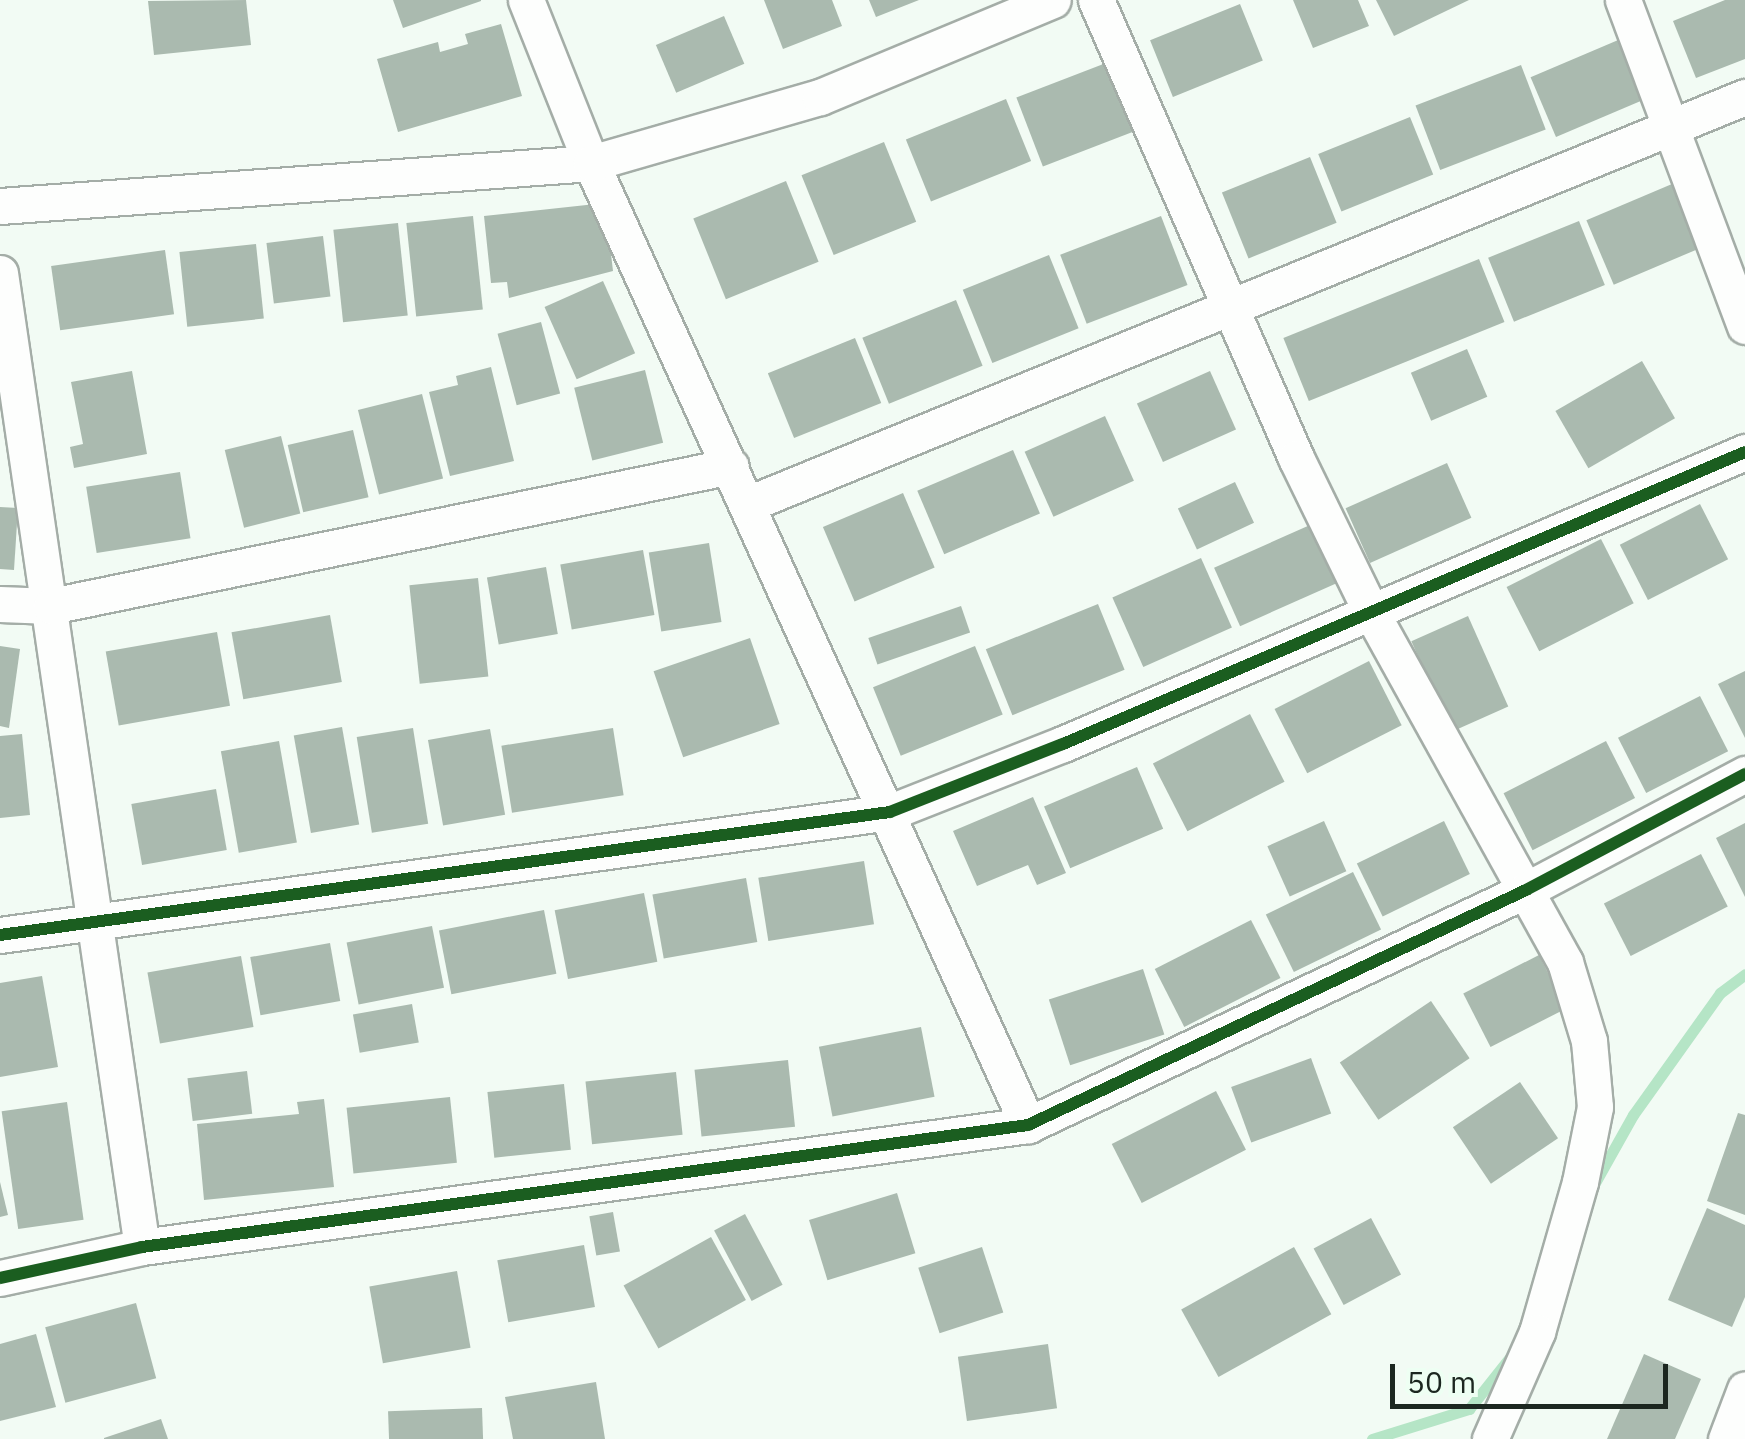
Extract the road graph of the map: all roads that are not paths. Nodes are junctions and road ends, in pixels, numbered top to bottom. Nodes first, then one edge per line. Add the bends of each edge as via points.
1 (526, 0) edge
2 (1054, 0) edge
3 (1096, 0) edge
4 (1624, 0) edge
5 (1745, 97) edge
6 (1666, 127) junction
7 (591, 162) junction
8 (0, 206) edge
9 (0, 273) edge
10 (1228, 310) junction
11 (1745, 326) edge
12 (1745, 452) edge
13 (731, 466) junction
14 (748, 504) junction
15 (0, 604) edge
16 (51, 606) junction
17 (1371, 612) junction
18 (1745, 774) edge
19 (890, 812) junction
20 (1526, 890) junction
21 (95, 925) junction
22 (0, 935) edge
23 (1028, 1125) junction
24 (142, 1247) junction
25 (0, 1278) edge
26 (1745, 1389) edge
27 (1490, 1439) edge
28 (1726, 1439) edge

1 - 7 street
2 - 7 street via 820,97
3 - 10 street
4 - 6 street
5 - 6 street
6 - 10 street
6 - 11 street
7 - 8 street
7 - 13 street
9 - 16 street
10 - 14 street via 998,397
10 - 17 street
12 - 17 street
13 - 14 street
13 - 16 street
14 - 19 street
15 - 16 street
16 - 21 street
17 - 19 street
17 - 20 street
18 - 20 street
19 - 21 street
19 - 23 street
20 - 23 street
20 - 27 street via 1565,962 1588,1041 1595,1107 1537,1332
21 - 22 street
21 - 24 street
23 - 24 street
24 - 25 street
26 - 28 street

